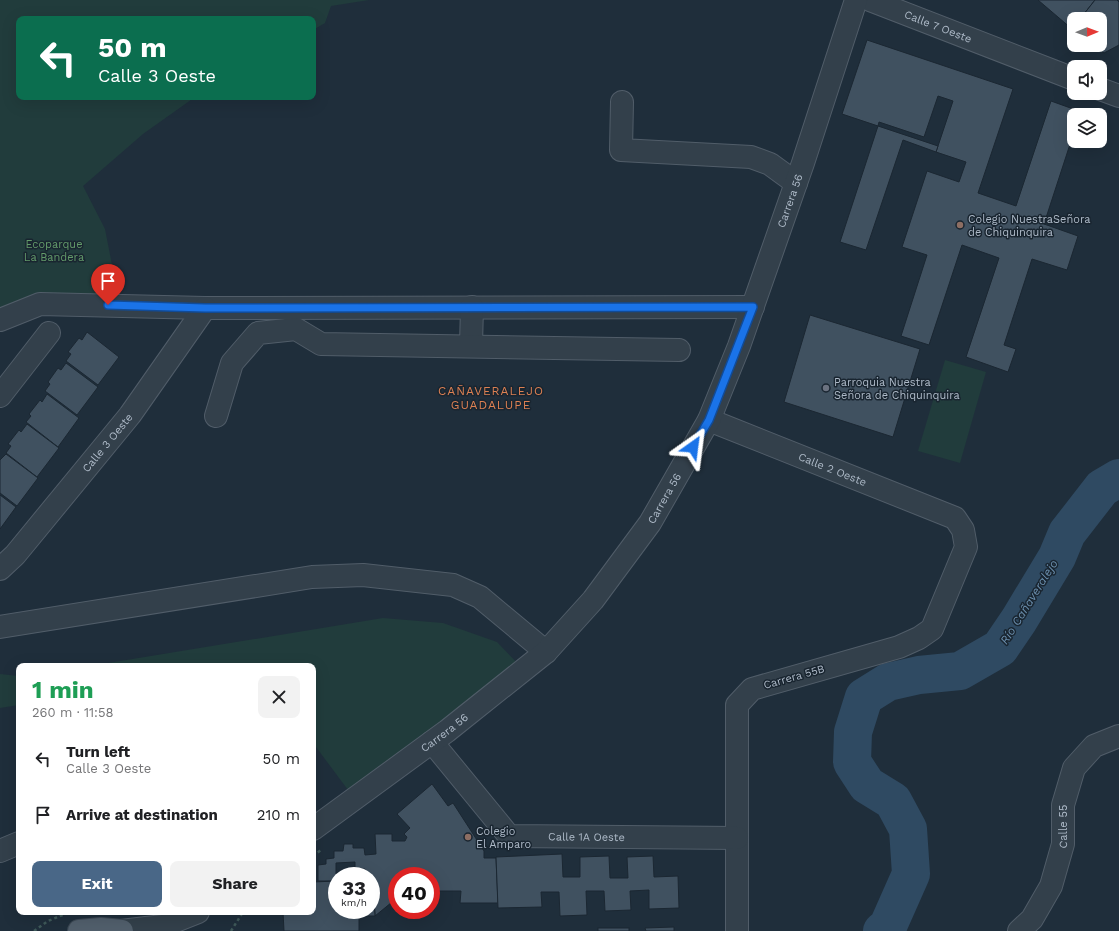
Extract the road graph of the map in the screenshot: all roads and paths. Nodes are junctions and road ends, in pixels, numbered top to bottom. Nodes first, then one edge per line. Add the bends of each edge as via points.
1 (856, 0) edge
2 (870, 0) edge
3 (1067, 76) edge
4 (1107, 92) edge
5 (1119, 96) edge
6 (622, 102) dead end
7 (796, 183) junction
8 (472, 307) junction
9 (753, 307) junction
10 (205, 308) junction
11 (0, 320) edge
12 (49, 334) dead end
13 (472, 345) junction
14 (680, 350) dead end
15 (0, 396) edge
16 (216, 416) dead end
17 (709, 420) junction
18 (955, 518) joint
19 (0, 569) edge
20 (0, 627) edge
21 (546, 652) junction
22 (1119, 736) edge
23 (432, 742) junction
24 (316, 827) edge
25 (737, 838) junction
26 (16, 844) edge
27 (0, 851) edge
28 (61, 915) edge
29 (190, 915) edge
30 (207, 915) edge
31 (242, 915) edge
32 (34, 931) edge
33 (79, 931) edge
34 (121, 931) edge
35 (199, 931) edge
36 (231, 931) edge
37 (737, 931) edge
38 (1019, 931) edge

1 - 7 street, Carrera 56
2 - 3 street, Calle 7 Oeste
4 - 5 street
6 - 7 street via 621,150 751,157 770,164
7 - 9 street, Carrera 56
8 - 9 street
8 - 10 street
8 - 13 street
9 - 17 street, Carrera 56
10 - 11 street via 40,304
10 - 19 street, Calle 3 Oeste via 130,416 15,555
12 - 15 street
13 - 14 street
13 - 16 street via 322,344 296,329 258,333 232,363
17 - 18 street, Calle 2 Oeste
17 - 21 street, Carrera 56 via 650,522 593,600
18 - 25 street, Carrera 55B via 963,530 966,547 932,629 899,647 752,689 737,705
20 - 21 street via 312,577 363,575 453,585 480,597
21 - 23 street, Carrera 56
22 - 38 street, Calle 55 via 1094,746 1074,768 1063,805 1063,844 1051,886 1032,920
23 - 24 street, Carrera 56
23 - 25 street, Calle 1A Oeste via 508,836
25 - 37 street, Carrera 55B
26 - 27 street
28 - 32 path
29 - 34 street via 163,926
30 - 35 street
31 - 36 path
33 - 34 main road

